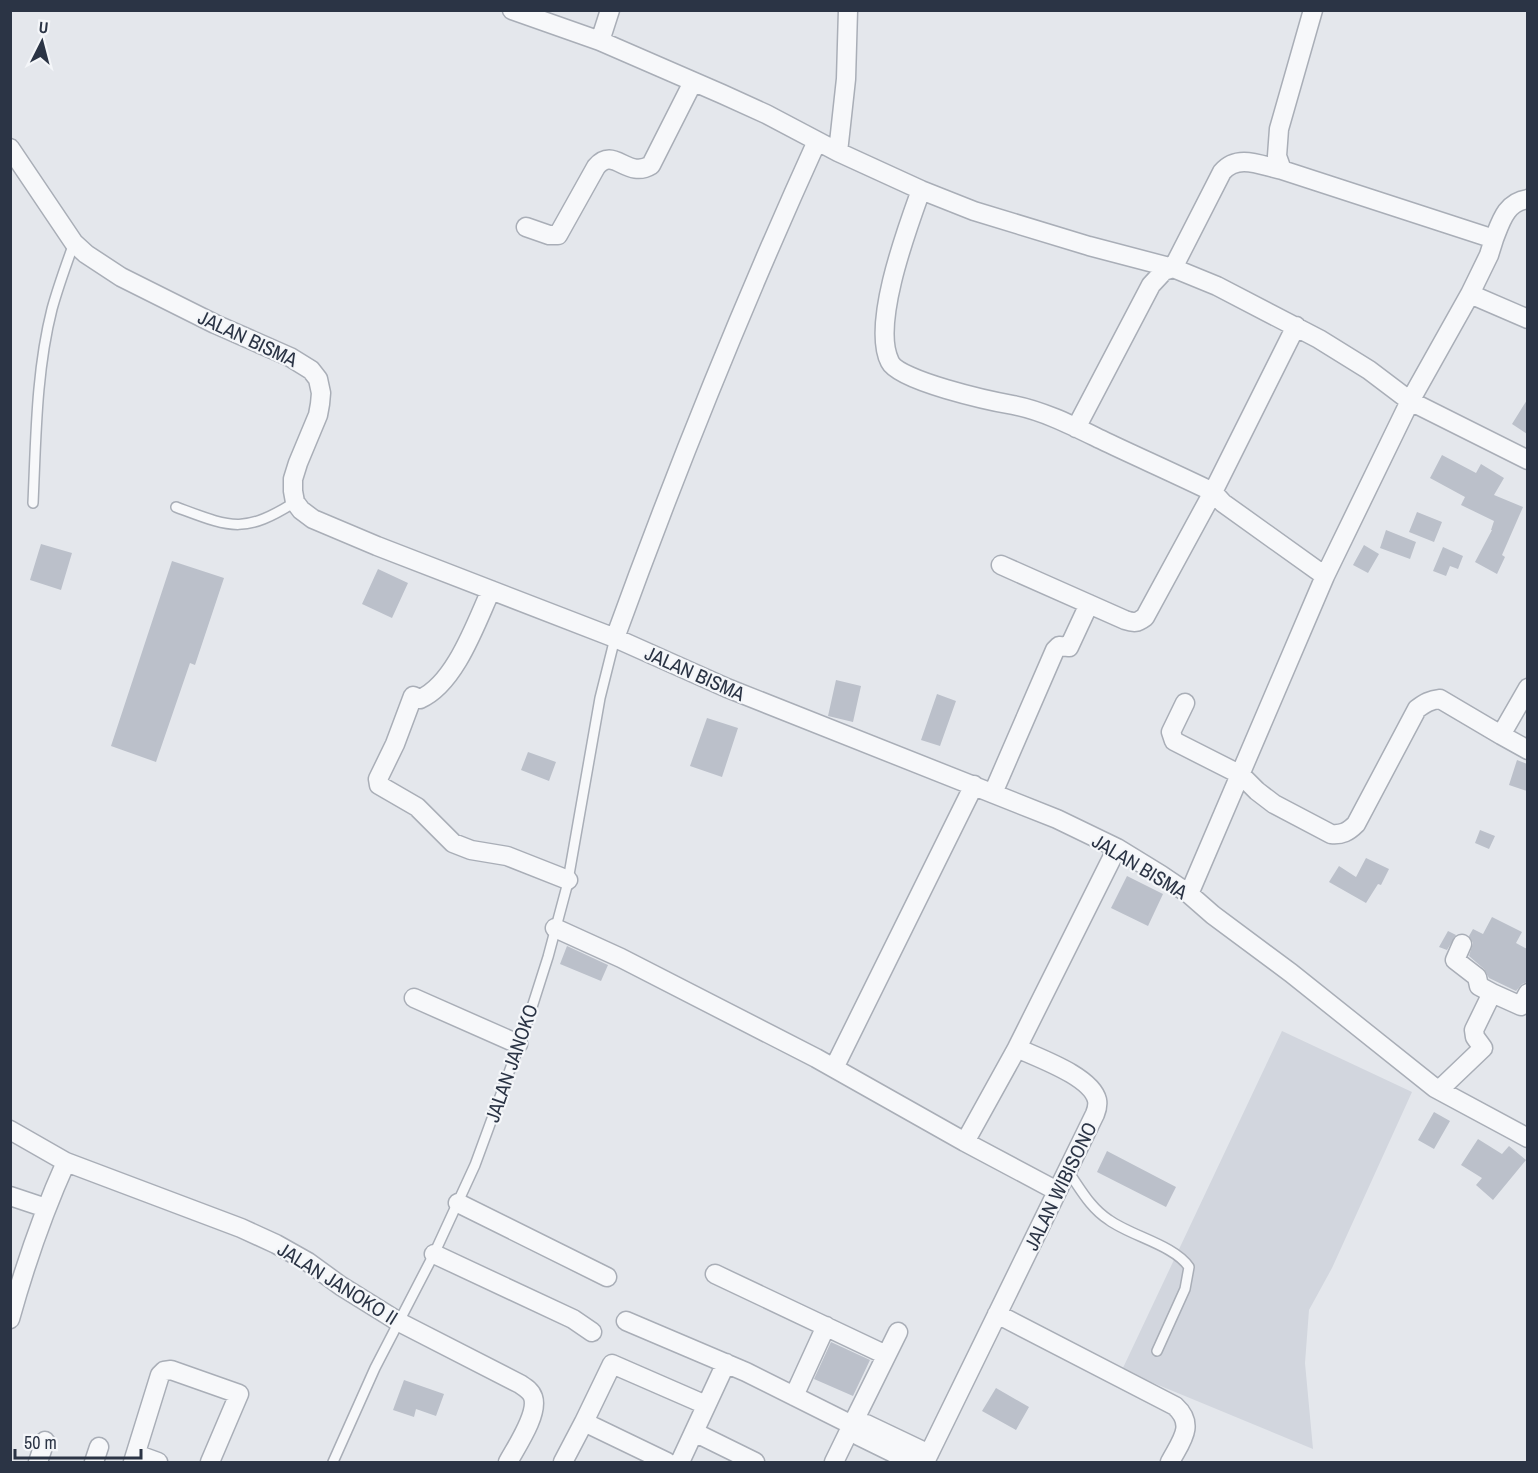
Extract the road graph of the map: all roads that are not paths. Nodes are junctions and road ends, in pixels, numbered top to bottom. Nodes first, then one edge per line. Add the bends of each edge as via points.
1 (512, 10) edge
2 (609, 10) edge
3 (848, 10) edge
4 (1313, 10) edge
5 (600, 41) junction
6 (693, 82) junction
7 (817, 141) junction
8 (10, 148) edge
9 (838, 152) junction
10 (1282, 170) junction
11 (921, 190) junction
12 (1527, 199) edge
13 (526, 227) dead end
14 (1494, 239) junction
15 (74, 243) junction
16 (1173, 268) junction
17 (1470, 294) junction
18 (1527, 318) edge
19 (1296, 326) junction
20 (1410, 401) junction
21 (1076, 428) junction
22 (1527, 460) edge
23 (1213, 492) junction
24 (33, 502) dead end
25 (295, 502) junction
26 (176, 507) dead end
27 (1001, 565) dead end
28 (1325, 576) junction
29 (490, 590) junction
30 (1089, 604) junction
31 (615, 638) junction
32 (1527, 688) edge
33 (1185, 703) dead end
34 (1501, 735) junction
35 (1527, 750) edge
36 (1241, 775) junction
37 (974, 785) junction
38 (993, 793) junction
39 (1117, 849) junction
40 (568, 880) junction
41 (1189, 894) junction
42 (555, 928) junction
43 (1462, 944) dead end
44 (1492, 993) junction
45 (1527, 993) edge
46 (414, 998) dead end
47 (518, 1044) junction
48 (1017, 1048) junction
49 (834, 1068) junction
50 (1439, 1090) junction
51 (10, 1130) edge
52 (1527, 1138) edge
53 (964, 1142) junction
54 (66, 1162) junction
55 (1067, 1170) junction
56 (1057, 1191) junction
57 (10, 1196) edge
58 (458, 1203) junction
59 (46, 1208) junction
60 (434, 1254) junction
61 (16, 1274) edge
62 (716, 1274) dead end
63 (607, 1276) dead end
64 (997, 1314) junction
65 (10, 1319) edge
66 (626, 1321) dead end
67 (399, 1322) junction
68 (826, 1326) junction
69 (592, 1332) dead end
70 (898, 1332) dead end
71 (1158, 1351) dead end
72 (886, 1355) junction
73 (726, 1363) junction
74 (794, 1396) junction
75 (706, 1405) junction
76 (584, 1422) junction
77 (852, 1425) junction
78 (694, 1432) junction
79 (45, 1441) dead end
80 (134, 1458) edge
81 (927, 1458) edge
82 (38, 1462) edge
83 (158, 1462) edge
84 (210, 1462) edge
85 (333, 1462) edge
86 (508, 1462) edge
87 (563, 1462) edge
88 (667, 1462) edge
89 (680, 1462) edge
90 (755, 1462) edge
91 (834, 1462) edge
92 (912, 1462) edge
93 (1170, 1462) edge

1 - 5 street
2 - 5 street
3 - 9 street via 846,87
4 - 10 street via 1279,129 1277,156
5 - 6 street
6 - 7 street
6 - 13 street via 651,165 636,170 615,160 602,161 558,235 549,236
7 - 9 street
7 - 31 street via 700,411
8 - 15 street, JALAN BISMA
9 - 11 street
10 - 14 street
10 - 16 street via 1243,161 1226,168
11 - 16 street via 995,218
11 - 21 street via 896,260 885,326 886,351 892,366 906,376 1015,405
12 - 14 street via 1510,206
14 - 17 street
15 - 24 lane via 45,345
15 - 25 street, JALAN BISMA via 121,277 311,369 321,393 318,415 293,479
16 - 19 street
16 - 21 street via 1164,271 1151,285
17 - 18 street
17 - 20 street
19 - 20 street via 1369,370
19 - 23 street
20 - 22 street
20 - 28 street
21 - 23 street
23 - 28 street
23 - 30 street via 1144,617 1131,622
25 - 26 lane via 265,519 236,526
25 - 29 street, JALAN BISMA via 313,519
27 - 30 street
28 - 36 street
29 - 31 street, JALAN BISMA
29 - 40 street via 456,664 429,695 420,699 413,696 378,779 379,785 417,807 453,843 507,856
30 - 38 street via 1069,647 1059,646 1055,650
31 - 37 street, JALAN BISMA via 727,688
31 - 40 lane, JALAN JANOKO
32 - 34 street
33 - 36 street via 1171,732 1174,741
34 - 35 street
34 - 36 street via 1440,699 1424,703 1417,709 1356,824 1341,835 1331,834 1274,804
36 - 41 street
37 - 38 street, JALAN BISMA
37 - 49 street
38 - 39 street, JALAN BISMA
39 - 41 street, JALAN BISMA
39 - 48 street
40 - 42 lane, JALAN JANOKO
41 - 50 street, JALAN BISMA
42 - 47 lane, JALAN JANOKO
42 - 49 street
43 - 44 street via 1455,960 1477,977 1479,986
44 - 45 street via 1521,1006
44 - 50 street via 1474,1030 1483,1048
46 - 47 street
47 - 58 lane, JALAN JANOKO
48 - 53 street
48 - 55 street, JALAN WIBISONO via 1081,1080 1097,1099 1092,1125
49 - 53 street
50 - 52 street, JALAN BISMA
51 - 54 street, JALAN JANOKO II
53 - 56 street
54 - 59 street
54 - 67 street, JALAN JANOKO II via 276,1244
55 - 56 street, JALAN WIBISONO
55 - 71 lane via 1095,1210 1127,1231 1168,1250 1189,1268 1185,1289
56 - 64 street, JALAN WIBISONO
57 - 59 street
58 - 60 lane, JALAN JANOKO
58 - 63 street
59 - 61 street
60 - 67 lane, JALAN JANOKO
60 - 69 street via 573,1319
61 - 65 street
62 - 68 street
64 - 81 street, JALAN WIBISONO
64 - 93 street via 1174,1406 1184,1415 1186,1425
66 - 73 street
67 - 85 lane, JALAN JANOKO
67 - 86 street, JALAN JANOKO II via 520,1384 532,1394 529,1423
68 - 72 street
68 - 74 street
70 - 72 street
72 - 77 street
73 - 74 street
73 - 75 street
74 - 77 street
75 - 76 street via 612,1364
75 - 78 street
76 - 87 street
76 - 88 street
77 - 81 street via 866,1424
77 - 91 street
77 - 92 street via 859,1436
78 - 89 street
78 - 90 street
79 - 82 street
80 - 83 street
80 - 84 street via 160,1375 171,1370 239,1394

